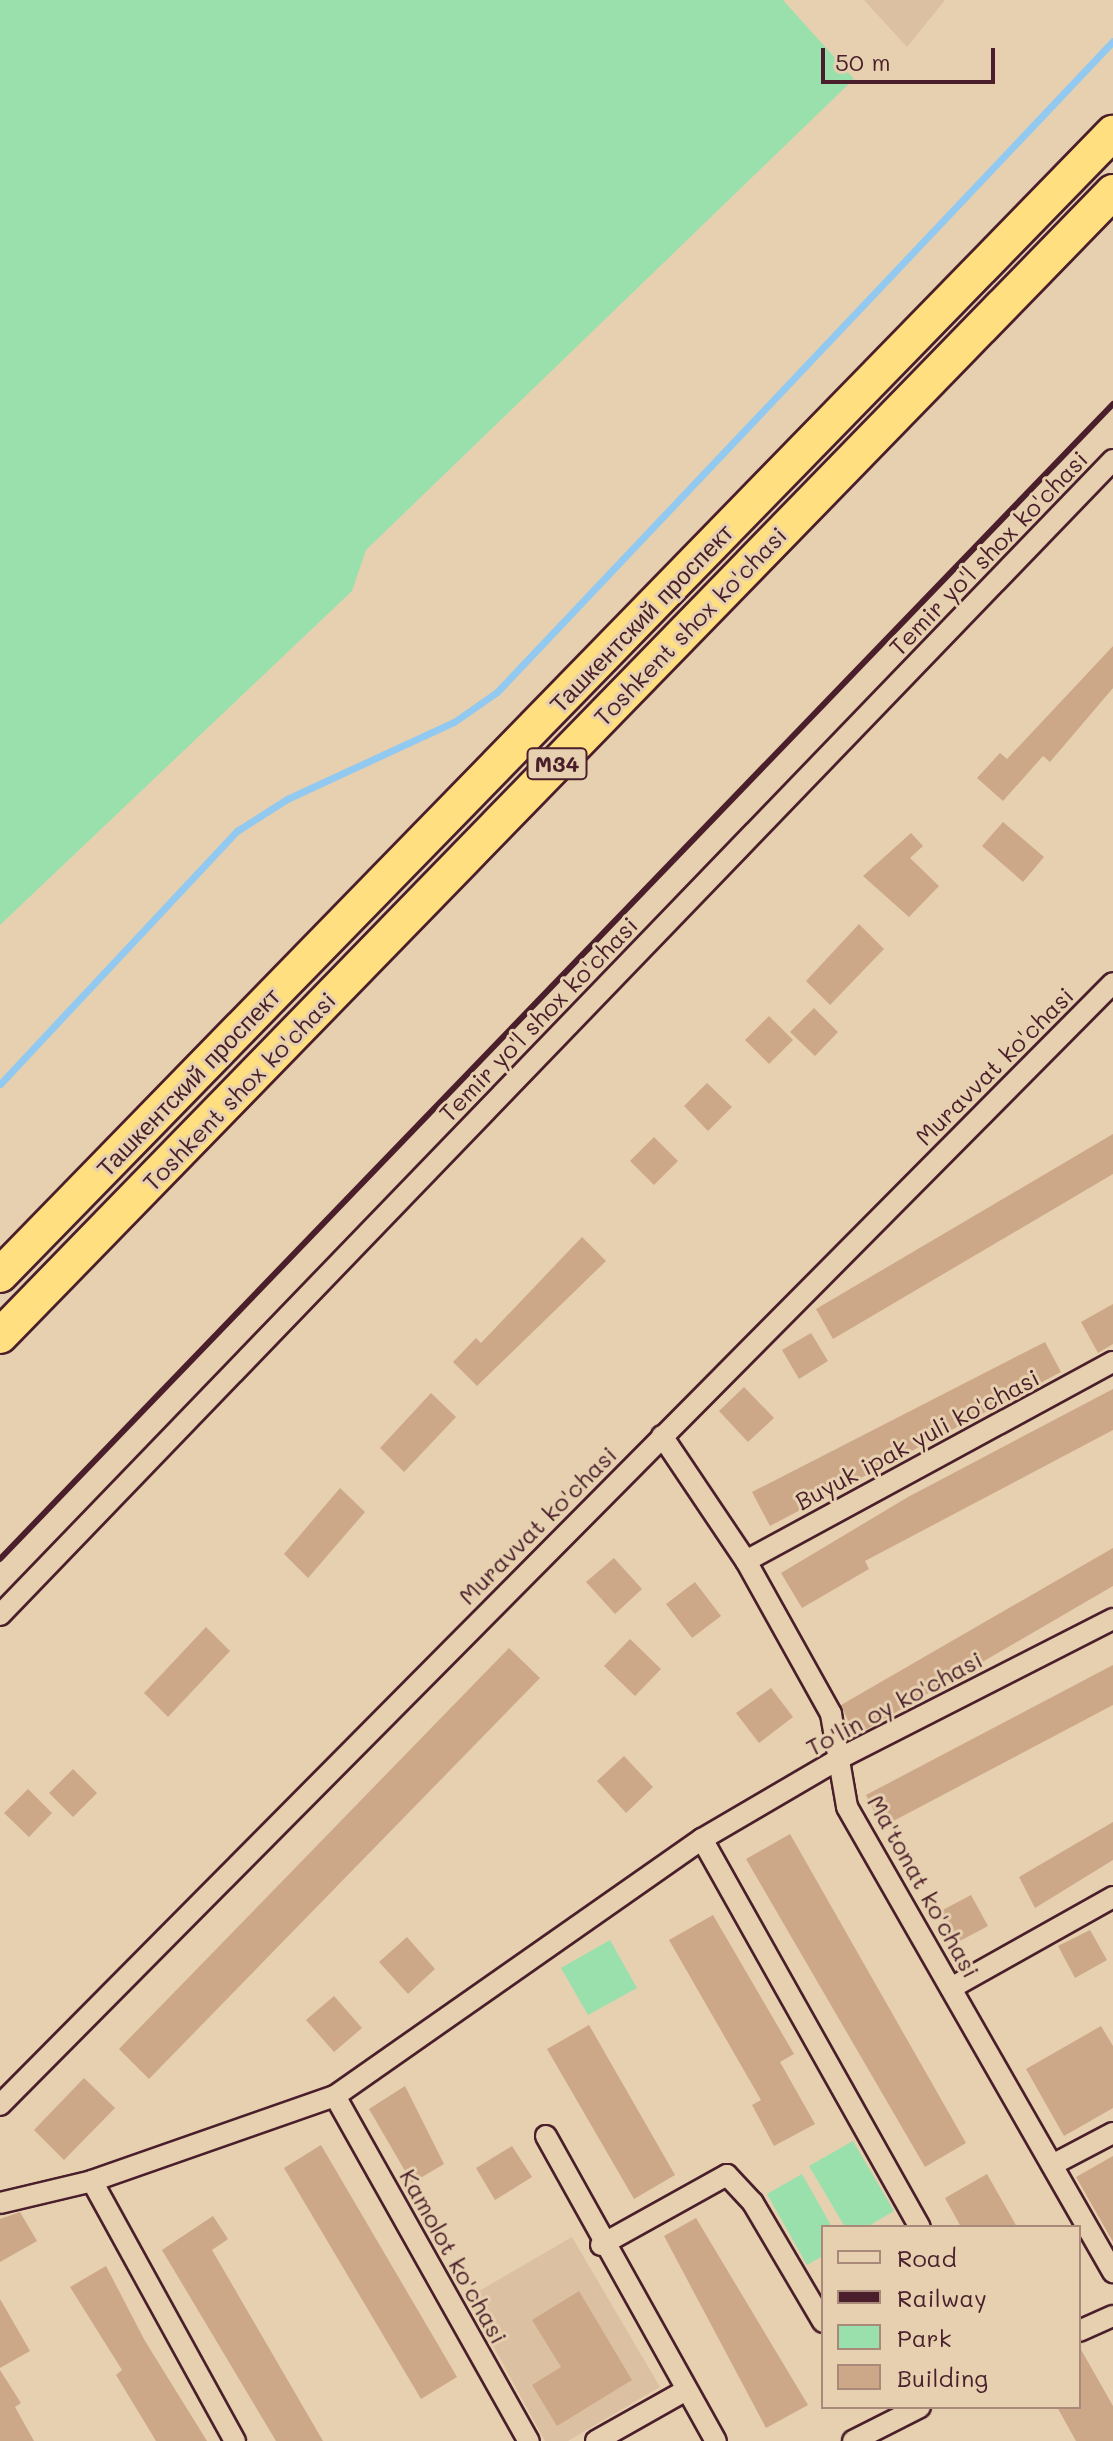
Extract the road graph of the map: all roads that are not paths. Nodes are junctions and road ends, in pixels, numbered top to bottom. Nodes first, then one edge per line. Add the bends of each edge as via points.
1 (1113, 133) edge
2 (1113, 192) edge
3 (1113, 460) edge
4 (1112, 989) edge
5 (0, 1275) edge
6 (0, 1336) edge
7 (1113, 1362) edge
8 (662, 1436) junction
9 (746, 1561) junction
10 (0, 1615) edge
11 (1113, 1619) edge
12 (844, 1756) junction
13 (702, 1839) junction
14 (1113, 1897) edge
15 (951, 1988) junction
16 (335, 2096) junction
17 (0, 2105) edge
18 (1113, 2133) edge
19 (546, 2136) dead end
20 (1052, 2165) junction
21 (92, 2181) junction
22 (0, 2203) edge
23 (919, 2225) edge
24 (601, 2245) junction
25 (1113, 2272) edge
26 (1113, 2316) edge
27 (821, 2319) edge
28 (1081, 2330) edge
29 (683, 2392) junction
30 (874, 2409) edge
31 (916, 2409) edge
32 (884, 2426) junction
33 (235, 2441) edge
34 (529, 2441) edge
35 (596, 2441) edge
36 (716, 2441) edge
37 (853, 2441) edge

1 - 5 highway, Ташкентский проспект / M34
2 - 6 highway, Toshkent shox ko'chasi / M34
3 - 10 street, Temir yo'l shox ko'chasi
4 - 8 street, Muravvat ko'chasi
7 - 9 street, Buyuk ipak yuli ko'chasi
8 - 9 street, Ma'tonat ko'chasi
8 - 17 street, Muravvat ko'chasi
9 - 12 street, Ma'tonat ko'chasi via 831,1714
11 - 12 street, To'lin oy ko'chasi
12 - 13 street, To'lin oy ko'chasi
12 - 15 street, Ma'tonat ko'chasi via 847,1807
13 - 16 street, To'lin oy ko'chasi
13 - 23 street
14 - 15 street
15 - 20 street, Ma'tonat ko'chasi
16 - 21 street, To'lin oy ko'chasi
16 - 34 street, Kamolot ko'chasi
18 - 20 street
19 - 24 street
20 - 25 street, Ma'tonat ko'chasi
21 - 22 street, To'lin oy ko'chasi
21 - 33 street
24 - 27 street via 727,2175 753,2203
24 - 29 street
26 - 28 street
29 - 35 street
29 - 36 street
30 - 32 street
31 - 32 street
32 - 37 street

